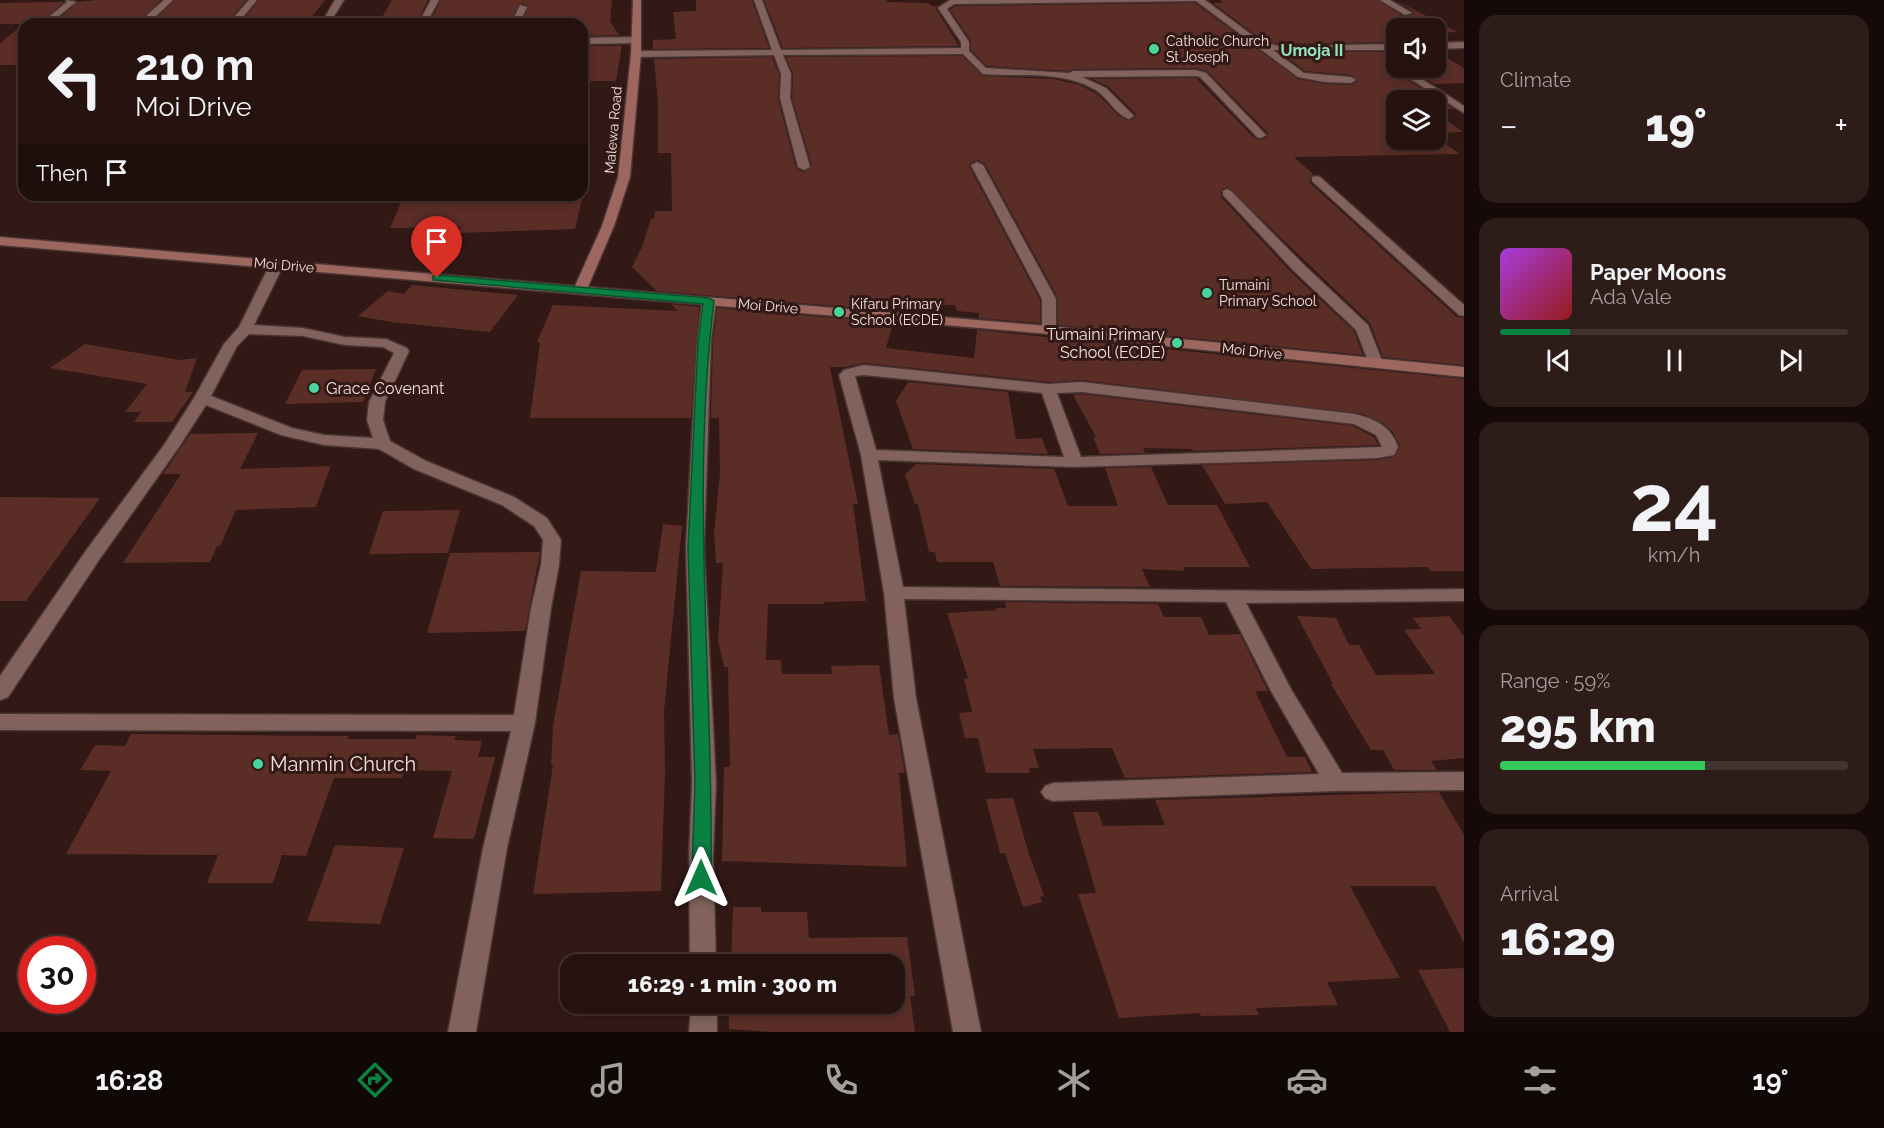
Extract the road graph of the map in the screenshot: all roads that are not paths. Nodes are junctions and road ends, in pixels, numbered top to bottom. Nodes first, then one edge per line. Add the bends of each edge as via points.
1 (70, 0) edge
2 (169, 0) edge
3 (254, 0) edge
4 (340, 0) edge
5 (435, 0) edge
6 (637, 0) edge
7 (759, 0) edge
8 (1193, 0) edge
9 (1200, 0) edge
10 (1384, 0) edge
11 (1035, 1) edge
12 (942, 2) edge
13 (524, 7) dead end
14 (1408, 13) dead end
15 (150, 17) dead end
16 (52, 18) edge
17 (238, 18) edge
18 (328, 18) edge
19 (424, 18) edge
20 (518, 18) edge
21 (636, 40) junction
22 (588, 41) edge
23 (1464, 45) edge
24 (1262, 46) junction
25 (1386, 46) edge
26 (1446, 46) edge
27 (1369, 47) junction
28 (964, 51) junction
29 (777, 53) junction
30 (636, 54) junction
31 (1386, 59) edge
32 (1059, 75) junction
33 (1415, 78) edge
34 (1351, 80) dead end
35 (1464, 110) edge
36 (1128, 116) dead end
37 (1261, 135) dead end
38 (977, 165) dead end
39 (804, 167) dead end
40 (1316, 180) dead end
41 (1227, 193) dead end
42 (0, 241) edge
43 (277, 264) junction
44 (579, 291) junction
45 (709, 301) junction
46 (1464, 312) edge
47 (245, 329) junction
48 (1049, 330) junction
49 (1375, 363) junction
50 (1464, 372) edge
51 (1048, 389) junction
52 (202, 398) junction
53 (383, 444) junction
54 (869, 454) junction
55 (1074, 462) junction
56 (894, 593) junction
57 (1464, 595) edge
58 (1233, 597) junction
59 (0, 692) edge
60 (0, 723) edge
61 (524, 723) junction
62 (1464, 781) edge
63 (1336, 782) junction
64 (1053, 792) dead end
65 (703, 954) edge
66 (704, 1014) edge
67 (462, 1032) edge
68 (703, 1032) edge
69 (967, 1032) edge

1 - 16 street
2 - 15 street
3 - 17 street
4 - 18 street
5 - 19 street
6 - 21 street, Malewa Road
7 - 29 street
8 - 11 street
9 - 24 street
10 - 14 street
11 - 12 street
12 - 28 street via 965,42
13 - 20 street
21 - 22 street
21 - 30 street, Malewa Road
23 - 26 street
24 - 27 street
24 - 34 street via 1301,75
25 - 27 street
27 - 31 street
28 - 29 street
28 - 32 street via 983,71
29 - 30 street
29 - 39 street via 786,74 785,98
30 - 44 street, Malewa Road via 622,186
32 - 36 street via 1100,88
32 - 37 street via 1196,72
33 - 35 street
38 - 48 street via 1049,299
40 - 46 street
41 - 49 street via 1363,328
42 - 43 street, Moi Drive
43 - 44 street, Moi Drive
43 - 47 street
44 - 45 street, Moi Drive
45 - 48 street, Moi Drive
45 - 65 street via 695,547 704,783
47 - 52 street via 231,344
47 - 53 street via 386,343 402,351 377,402 375,420
48 - 49 street, Moi Drive
49 - 50 street, Moi Drive
51 - 54 street via 864,370 849,373
51 - 55 street
51 - 55 street via 1082,387 1160,394 1355,418 1384,433 1390,447 1378,453
52 - 53 street via 287,432 324,440
52 - 59 street
53 - 61 street via 420,465 508,501 541,522 552,540
54 - 55 street
54 - 56 street
56 - 58 street
56 - 69 street via 905,698
57 - 58 street
58 - 63 street via 1265,664
60 - 61 street
61 - 67 street via 495,848
62 - 63 street
63 - 64 street
66 - 68 street

